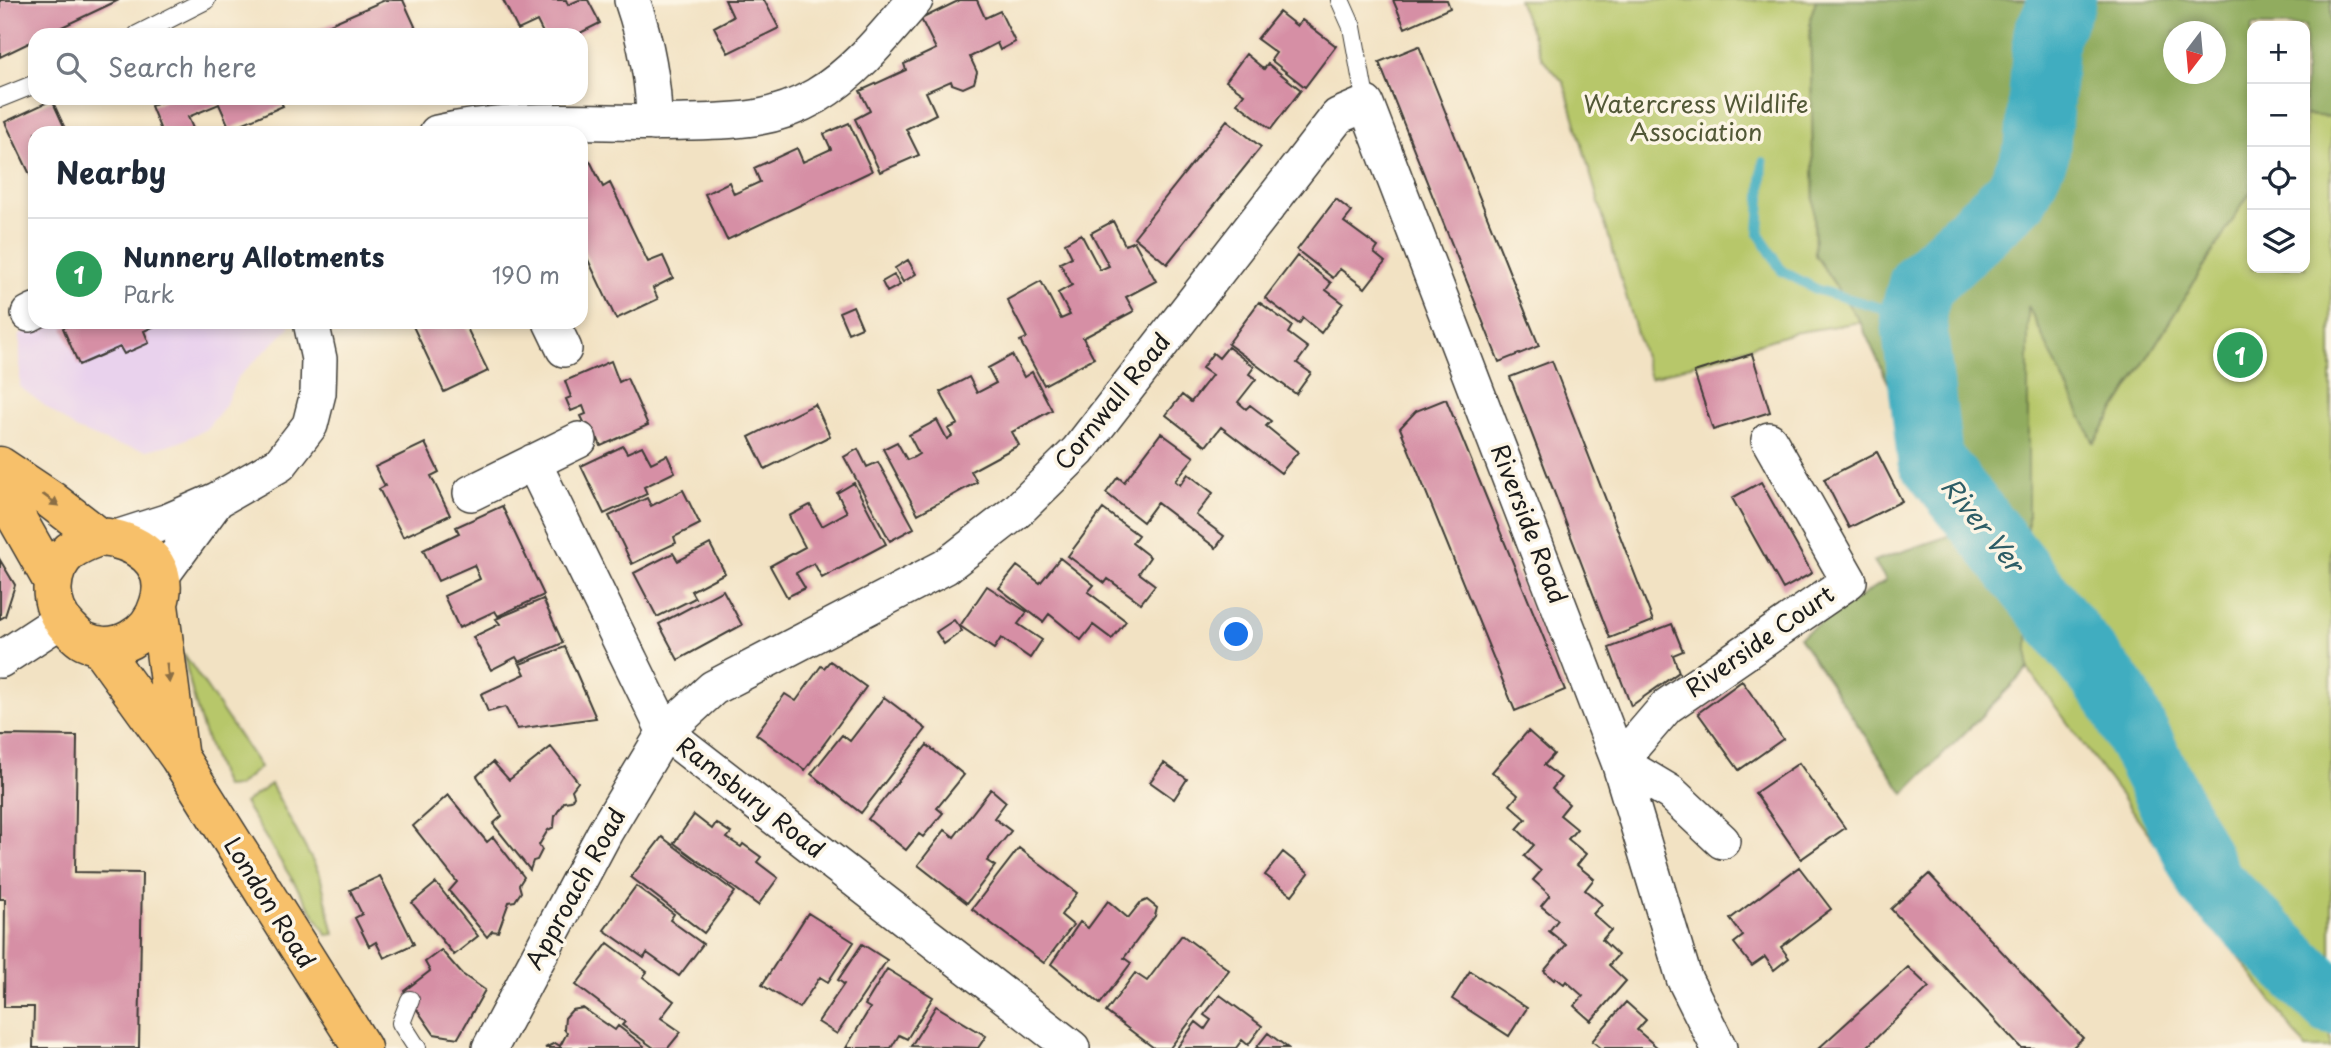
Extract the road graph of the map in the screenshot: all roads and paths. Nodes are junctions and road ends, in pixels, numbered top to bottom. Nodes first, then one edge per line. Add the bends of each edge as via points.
1 (206, 0) edge
2 (632, 0) edge
3 (915, 0) edge
4 (1340, 0) edge
5 (151, 28) edge
6 (28, 87) edge
7 (0, 98) edge
8 (1366, 104) junction
9 (653, 123) junction
10 (490, 126) edge
11 (313, 329) edge
12 (579, 440) dead end
13 (1769, 440) dead end
14 (533, 462) junction
15 (0, 466) edge
16 (0, 489) edge
17 (471, 493) dead end
18 (216, 500) junction
19 (107, 538) junction
20 (53, 582) junction
21 (160, 590) junction
22 (61, 620) junction
23 (98, 645) junction
24 (0, 660) edge
25 (666, 733) junction
26 (179, 757) junction
27 (1619, 762) junction
28 (1722, 841) dead end
29 (410, 1000) dead end
30 (362, 1048) edge
31 (417, 1048) edge
32 (490, 1048) edge
33 (1072, 1048) edge
34 (1719, 1048) edge

1 - 5 lane
2 - 9 street via 652,79
3 - 9 street via 844,77 788,110 757,119
4 - 8 lane, Riverside Road via 1352,27
6 - 7 lane
8 - 25 street, Cornwall Road via 1338,116 1078,451 1017,511 945,567 713,688
8 - 27 street, Riverside Road
9 - 10 street via 524,121
11 - 18 street via 319,359 318,393 310,425 280,464
12 - 14 street
13 - 27 street, Riverside Court via 1849,581 1667,706
14 - 17 street
14 - 25 street, Ramsbury Road
15 -> 19 main road
16 - 20 main road
18 - 19 street via 169,521
18 - 21 street
19 - 20 main road via 81,544 68,553
19 - 21 main road via 134,544 149,558
20 - 22 main road via 53,601
21 - 23 main road via 146,629 117,645
21 -> 26 main road, London Road
22 - 23 main road, London Road via 82,640
22 - 24 street
23 - 26 main road, London Road
25 - 32 street, Approach Road via 605,832
25 - 33 street, Ramsbury Road
26 - 30 main road, London Road
27 - 28 street via 1671,793
27 - 34 street, Riverside Road via 1684,978
29 - 31 lane via 401,1023

